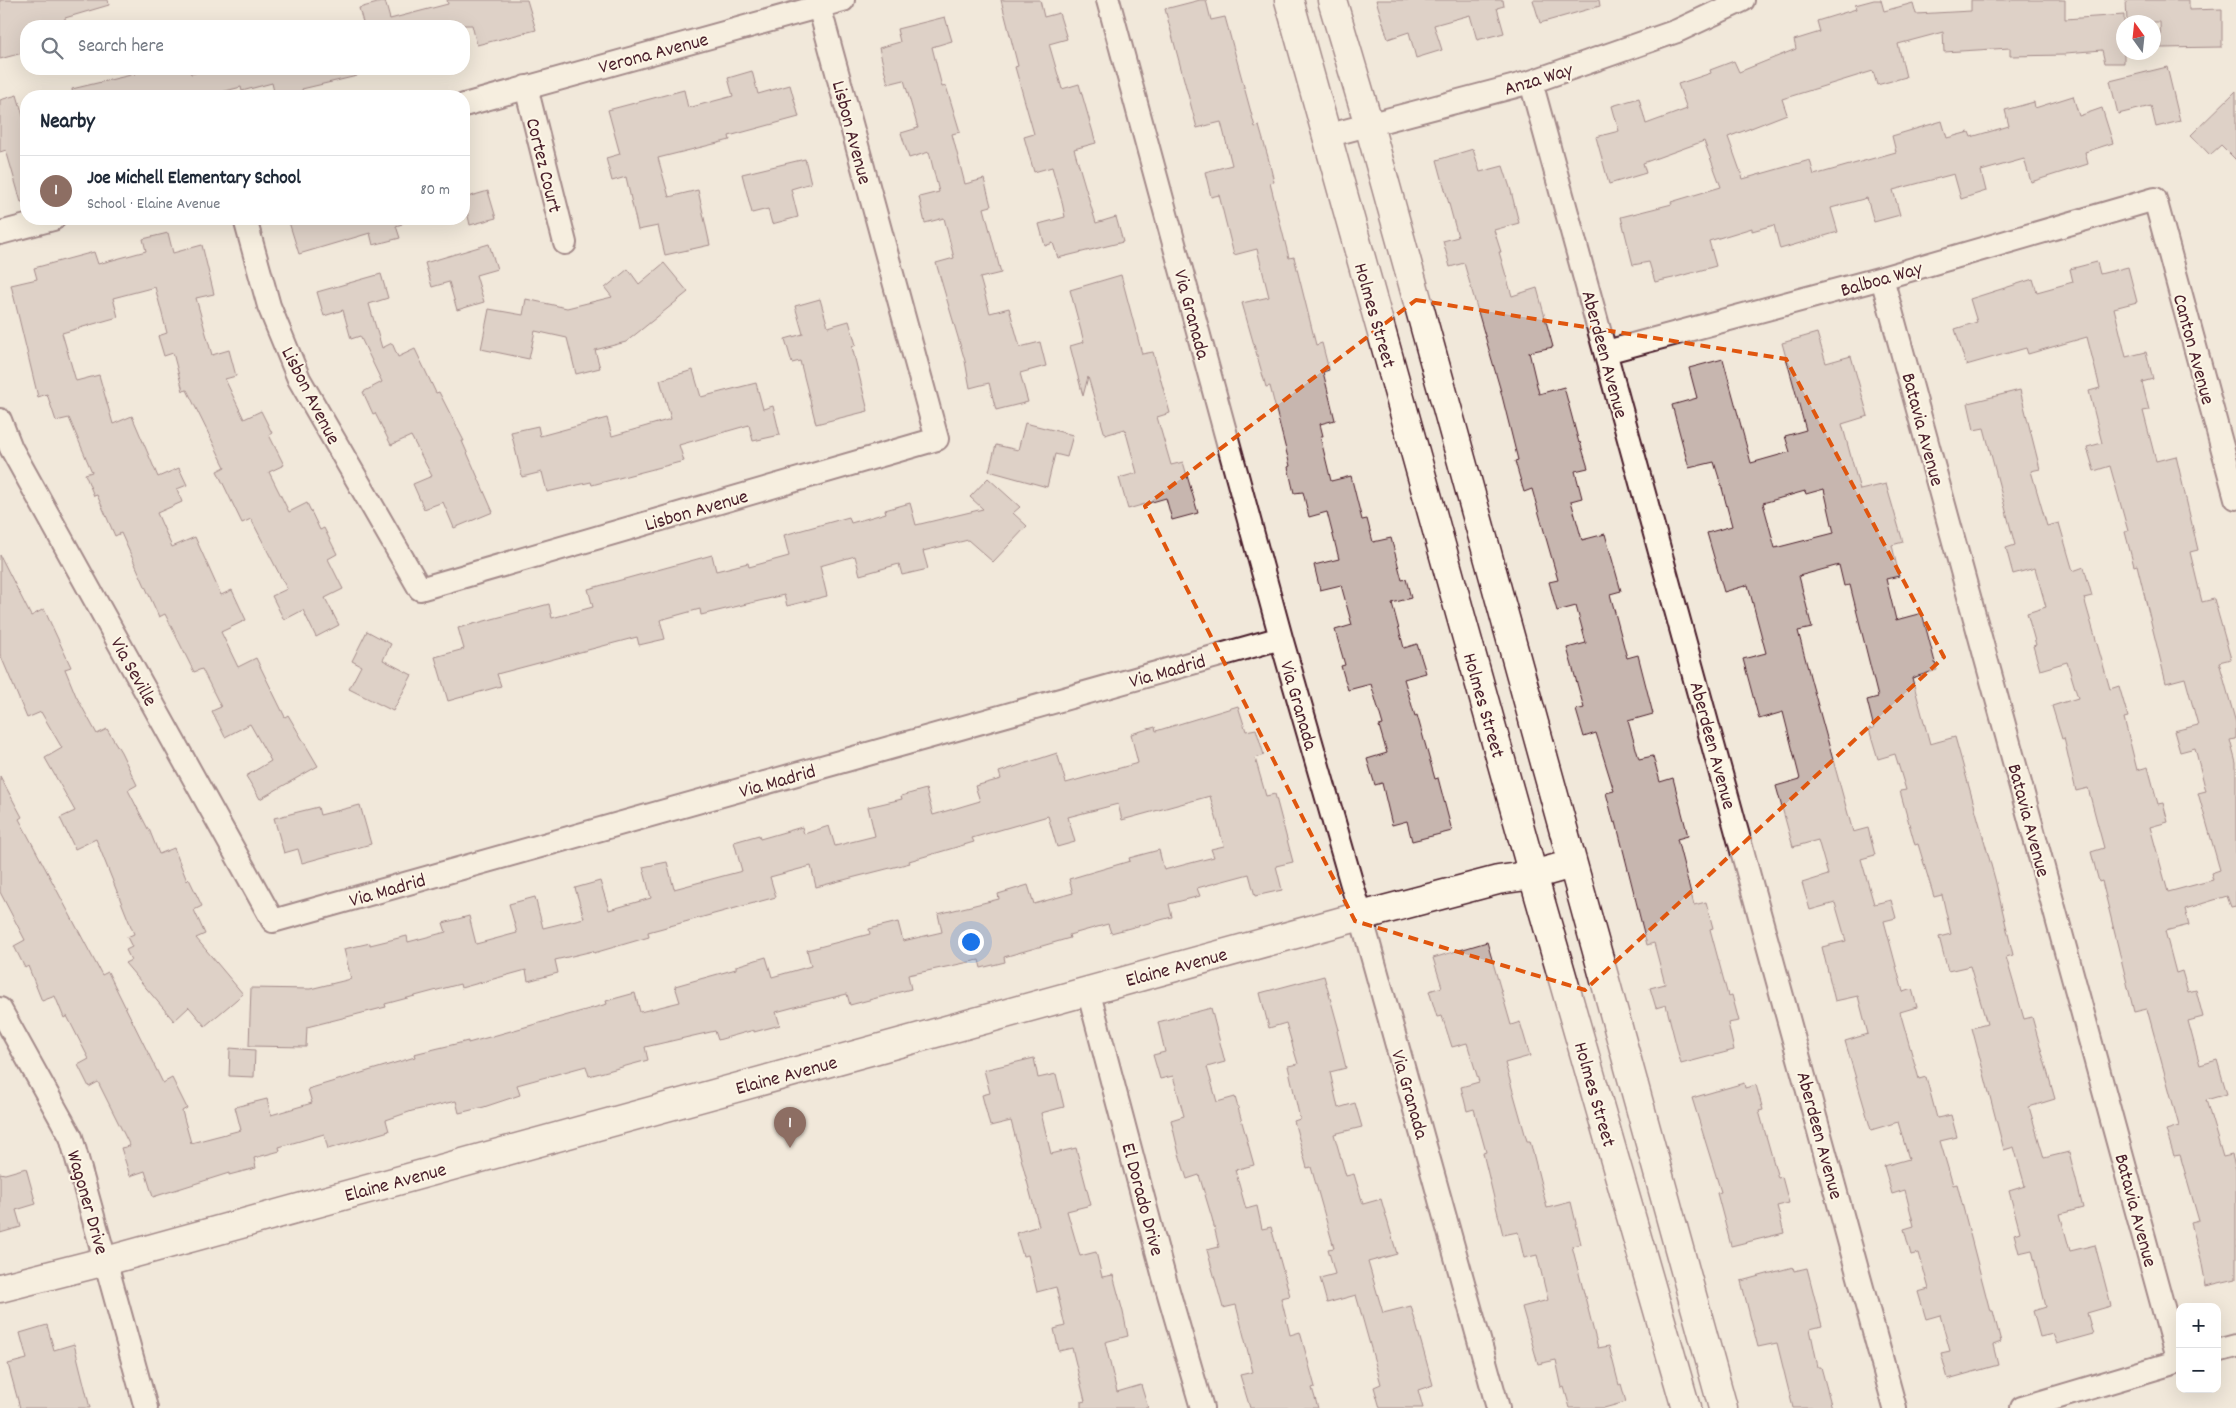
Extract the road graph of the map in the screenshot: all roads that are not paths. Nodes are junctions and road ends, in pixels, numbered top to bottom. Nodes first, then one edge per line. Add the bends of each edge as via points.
1 (843, 0) edge
2 (1108, 0) edge
3 (1289, 0) edge
4 (1332, 0) edge
5 (1743, 0) edge
6 (819, 6) junction
7 (1531, 82) junction
8 (526, 87) junction
9 (470, 103) edge
10 (1369, 124) junction
11 (1326, 136) junction
12 (2155, 199) joint
13 (30, 225) edge
14 (247, 225) edge
15 (0, 233) edge
16 (565, 243) dead end
17 (1882, 278) junction
18 (1606, 352) junction
19 (0, 420) edge
20 (2236, 498) edge
21 (1281, 638) junction
22 (1572, 864) junction
23 (1533, 875) junction
24 (1361, 916) junction
25 (273, 922) joint
26 (1088, 990) junction
27 (0, 1009) edge
28 (106, 1261) junction
29 (0, 1288) edge
30 (2236, 1346) edge
31 (2221, 1350) edge
32 (2176, 1351) edge
33 (2176, 1363) edge
34 (146, 1408) edge
35 (1202, 1408) edge
36 (1498, 1408) edge
37 (1686, 1408) edge
38 (1722, 1408) edge
39 (1895, 1408) edge
40 (2022, 1408) edge

1 - 6 street, Verona Avenue
2 - 21 street, Via Granada
3 - 11 main road, Holmes Street
4 - 10 main road, Holmes Street
5 - 7 street, Anza Way via 1677,31
6 - 8 street, Verona Avenue
6 - 14 street, Lisbon Avenue via 937,439 420,589 299,378 269,306
7 - 10 street, Anza Way
7 - 18 street, Aberdeen Avenue
8 - 9 street, Verona Avenue
8 - 16 street, Cortez Court
10 - 11 street, Anza Way
10 - 22 main road, Holmes Street
11 - 23 main road, Holmes Street
12 - 17 street, Balboa Way
12 - 20 street, Canton Avenue
13 - 15 street
17 - 18 street, Balboa Way
17 - 32 street, Batavia Avenue
18 - 39 street, Aberdeen Avenue
19 - 25 street, Via Seville via 12,448
21 - 24 street, Via Granada
21 - 25 street, Via Madrid
22 - 23 main road, Elaine Avenue
22 - 38 main road, Holmes Street
23 - 24 main road, Elaine Avenue via 1498,880
23 - 37 main road, Holmes Street
24 - 26 main road, Elaine Avenue
24 - 36 street, Via Granada
26 - 28 main road, Elaine Avenue
26 - 35 street, El Dorado Drive
27 - 28 street, Wagoner Drive via 71,1137
28 - 29 main road, Elaine Avenue
28 - 34 street, Wagoner Drive
30 - 31 street
33 - 40 street

